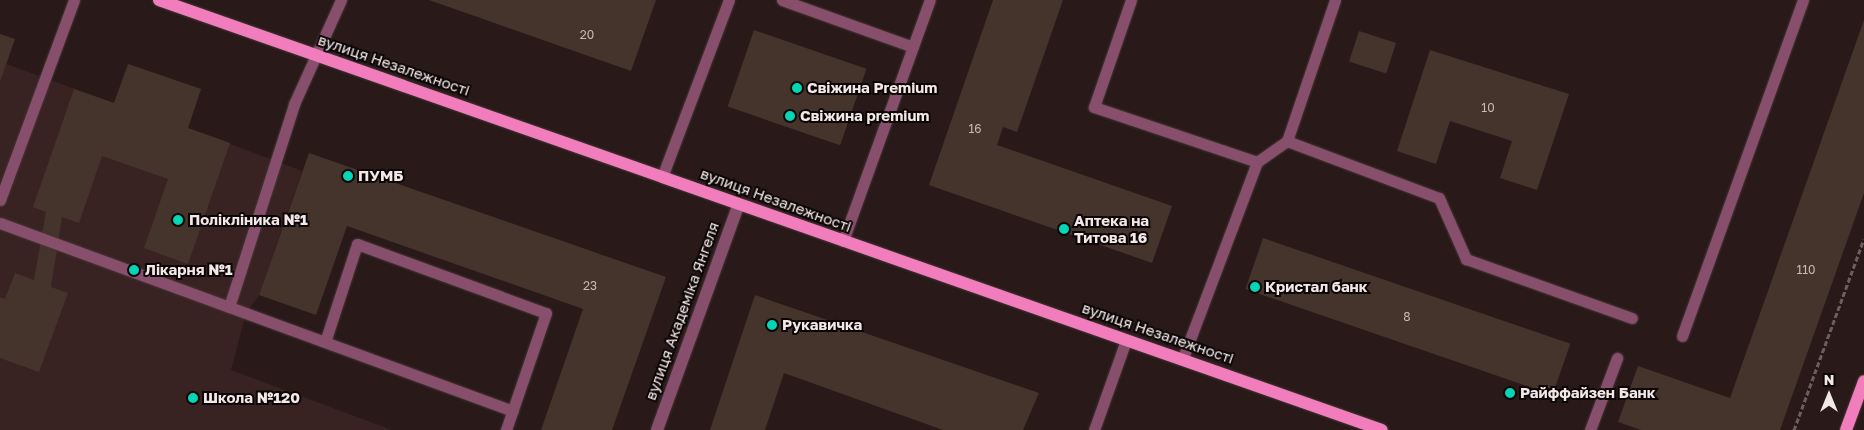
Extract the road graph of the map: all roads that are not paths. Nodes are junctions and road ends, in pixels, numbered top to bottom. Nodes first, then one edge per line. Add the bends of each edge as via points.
1 (74, 0) edge
2 (159, 0) edge
3 (341, 0) edge
4 (728, 0) edge
5 (782, 0) edge
6 (930, 0) edge
7 (1132, 0) edge
8 (1335, 0) edge
9 (1803, 0) edge
10 (913, 47) junction
11 (318, 56) junction
12 (1287, 141) junction
13 (1257, 162) junction
14 (662, 177) junction
15 (0, 200) edge
16 (739, 204) junction
17 (0, 223) edge
18 (842, 242) junction
19 (229, 307) junction
20 (1632, 318) dead end
21 (1682, 336) dead end
22 (1126, 340) junction
23 (325, 342) junction
24 (1183, 358) junction
25 (1617, 358) dead end
26 (1864, 381) edge
27 (513, 411) junction
28 (506, 430) edge
29 (657, 430) edge
30 (1094, 430) edge
31 (1382, 430) edge
32 (1590, 430) edge
33 (1846, 430) edge

1 - 15 lane
2 - 11 main road, вулиця Незалежності
3 - 11 lane
4 - 14 lane
5 - 10 lane
6 - 10 lane
7 - 13 lane via 1094,107
8 - 12 lane
9 - 21 lane
10 - 18 lane
11 - 14 main road, вулиця Незалежності
11 - 19 lane via 294,104
12 - 13 lane
12 - 20 lane via 1439,198 1466,259
13 - 24 lane
14 - 16 main road, вулиця Незалежності
16 - 18 main road, вулиця Незалежності
16 - 29 street, вулиця Академіка Янгеля
17 - 19 lane
18 - 22 main road, вулиця Незалежності
19 - 23 lane
22 - 24 main road, вулиця Незалежності
22 - 30 lane
23 - 27 lane
23 - 27 lane via 357,244 546,313
24 - 31 main road, вулиця Незалежності
25 - 32 lane
26 - 33 main road
27 - 28 lane

